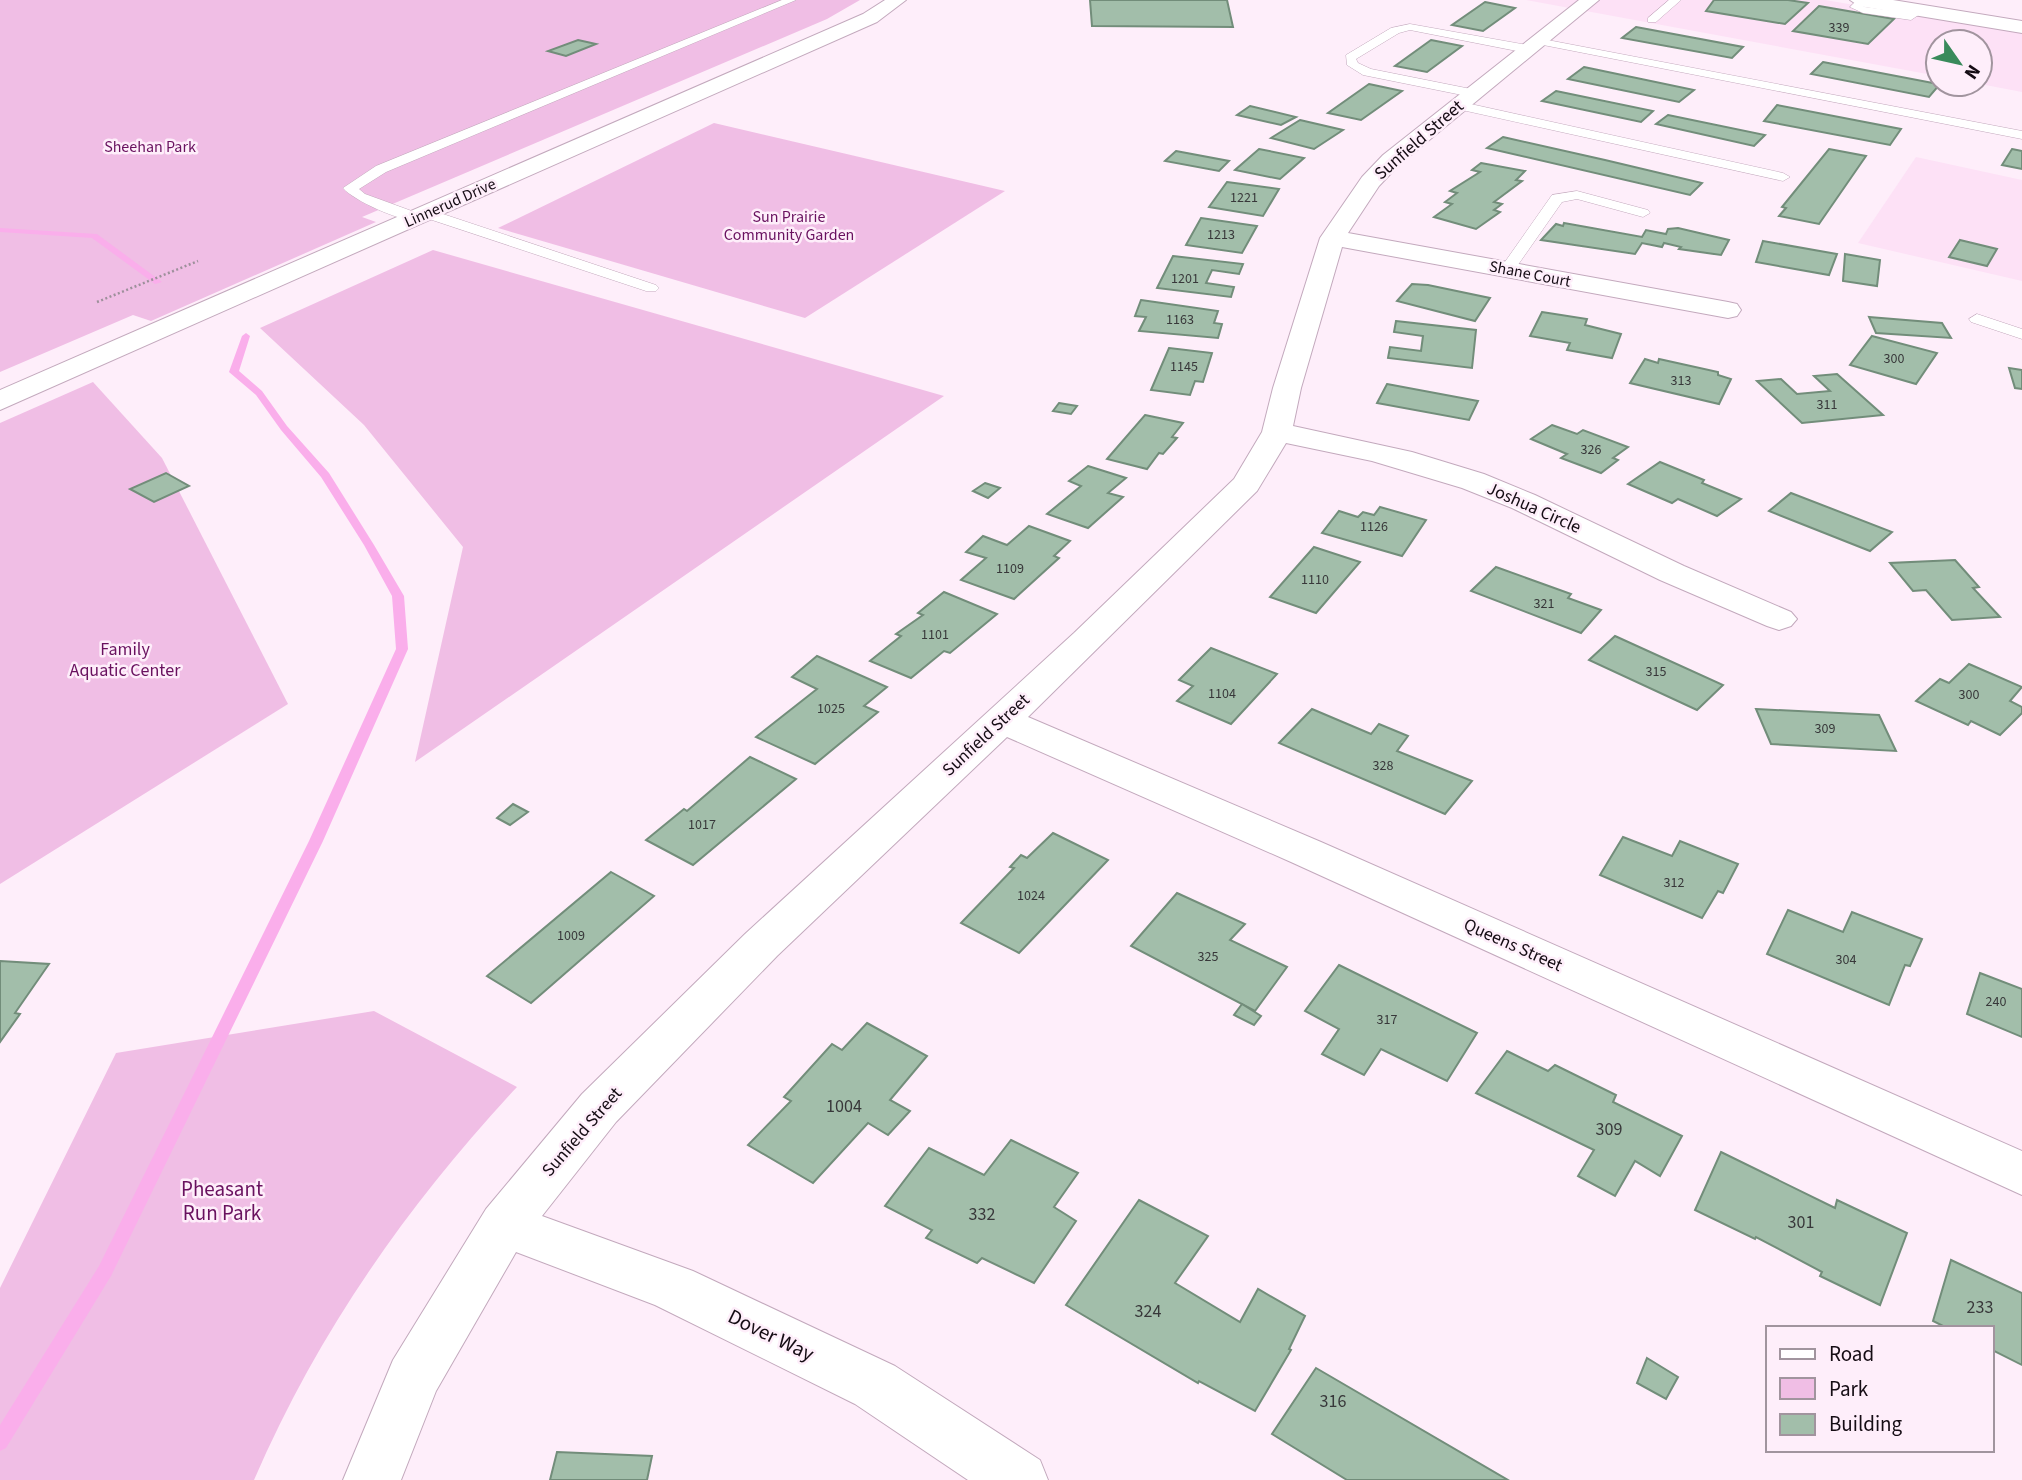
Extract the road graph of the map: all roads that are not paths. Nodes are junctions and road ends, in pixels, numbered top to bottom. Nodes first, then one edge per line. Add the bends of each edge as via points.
1 (791, 0) edge
2 (897, 0) edge
3 (1590, 0) edge
4 (1676, 0) edge
5 (1861, 0) edge
6 (1652, 20) dead end
7 (2022, 27) edge
8 (1532, 45) junction
9 (1465, 99) junction
10 (2022, 135) edge
11 (1783, 177) dead end
12 (1643, 213) dead end
13 (421, 216) junction
14 (1332, 238) junction
15 (1508, 270) junction
16 (651, 288) dead end
17 (1728, 310) dead end
18 (1977, 319) dead end
19 (2022, 334) edge
20 (0, 401) edge
21 (1277, 432) junction
22 (1779, 619) dead end
23 (1002, 720) junction
24 (2022, 1174) edge
25 (504, 1225) junction
26 (372, 1480) edge
27 (1019, 1480) edge

1 - 13 lane via 381,169 350,188 360,197
2 - 13 street, Linnerud Drive via 870,18
3 - 8 street, Sunfield Street
4 - 6 lane
5 - 7 street
8 - 9 street, Sunfield Street
8 - 9 lane via 1410,27 1395,30 1350,58 1367,72
8 - 10 lane
9 - 11 lane
9 - 14 street, Sunfield Street via 1391,160
12 - 15 lane via 1577,195 1557,198
13 - 16 lane
13 - 20 street, Linnerud Drive
14 - 15 street, Shane Court
14 - 21 street, Sunfield Street
15 - 17 street, Shane Court
18 - 19 lane
21 - 22 street, Joshua Circle via 1434,468 1475,482
21 - 23 street, Sunfield Street via 1246,484
23 - 24 street, Queens Street
23 - 25 street, Sunfield Street via 761,946 599,1108
25 - 26 street, Sunfield Street via 413,1378
25 - 27 street, Dover Way via 674,1288 875,1385

